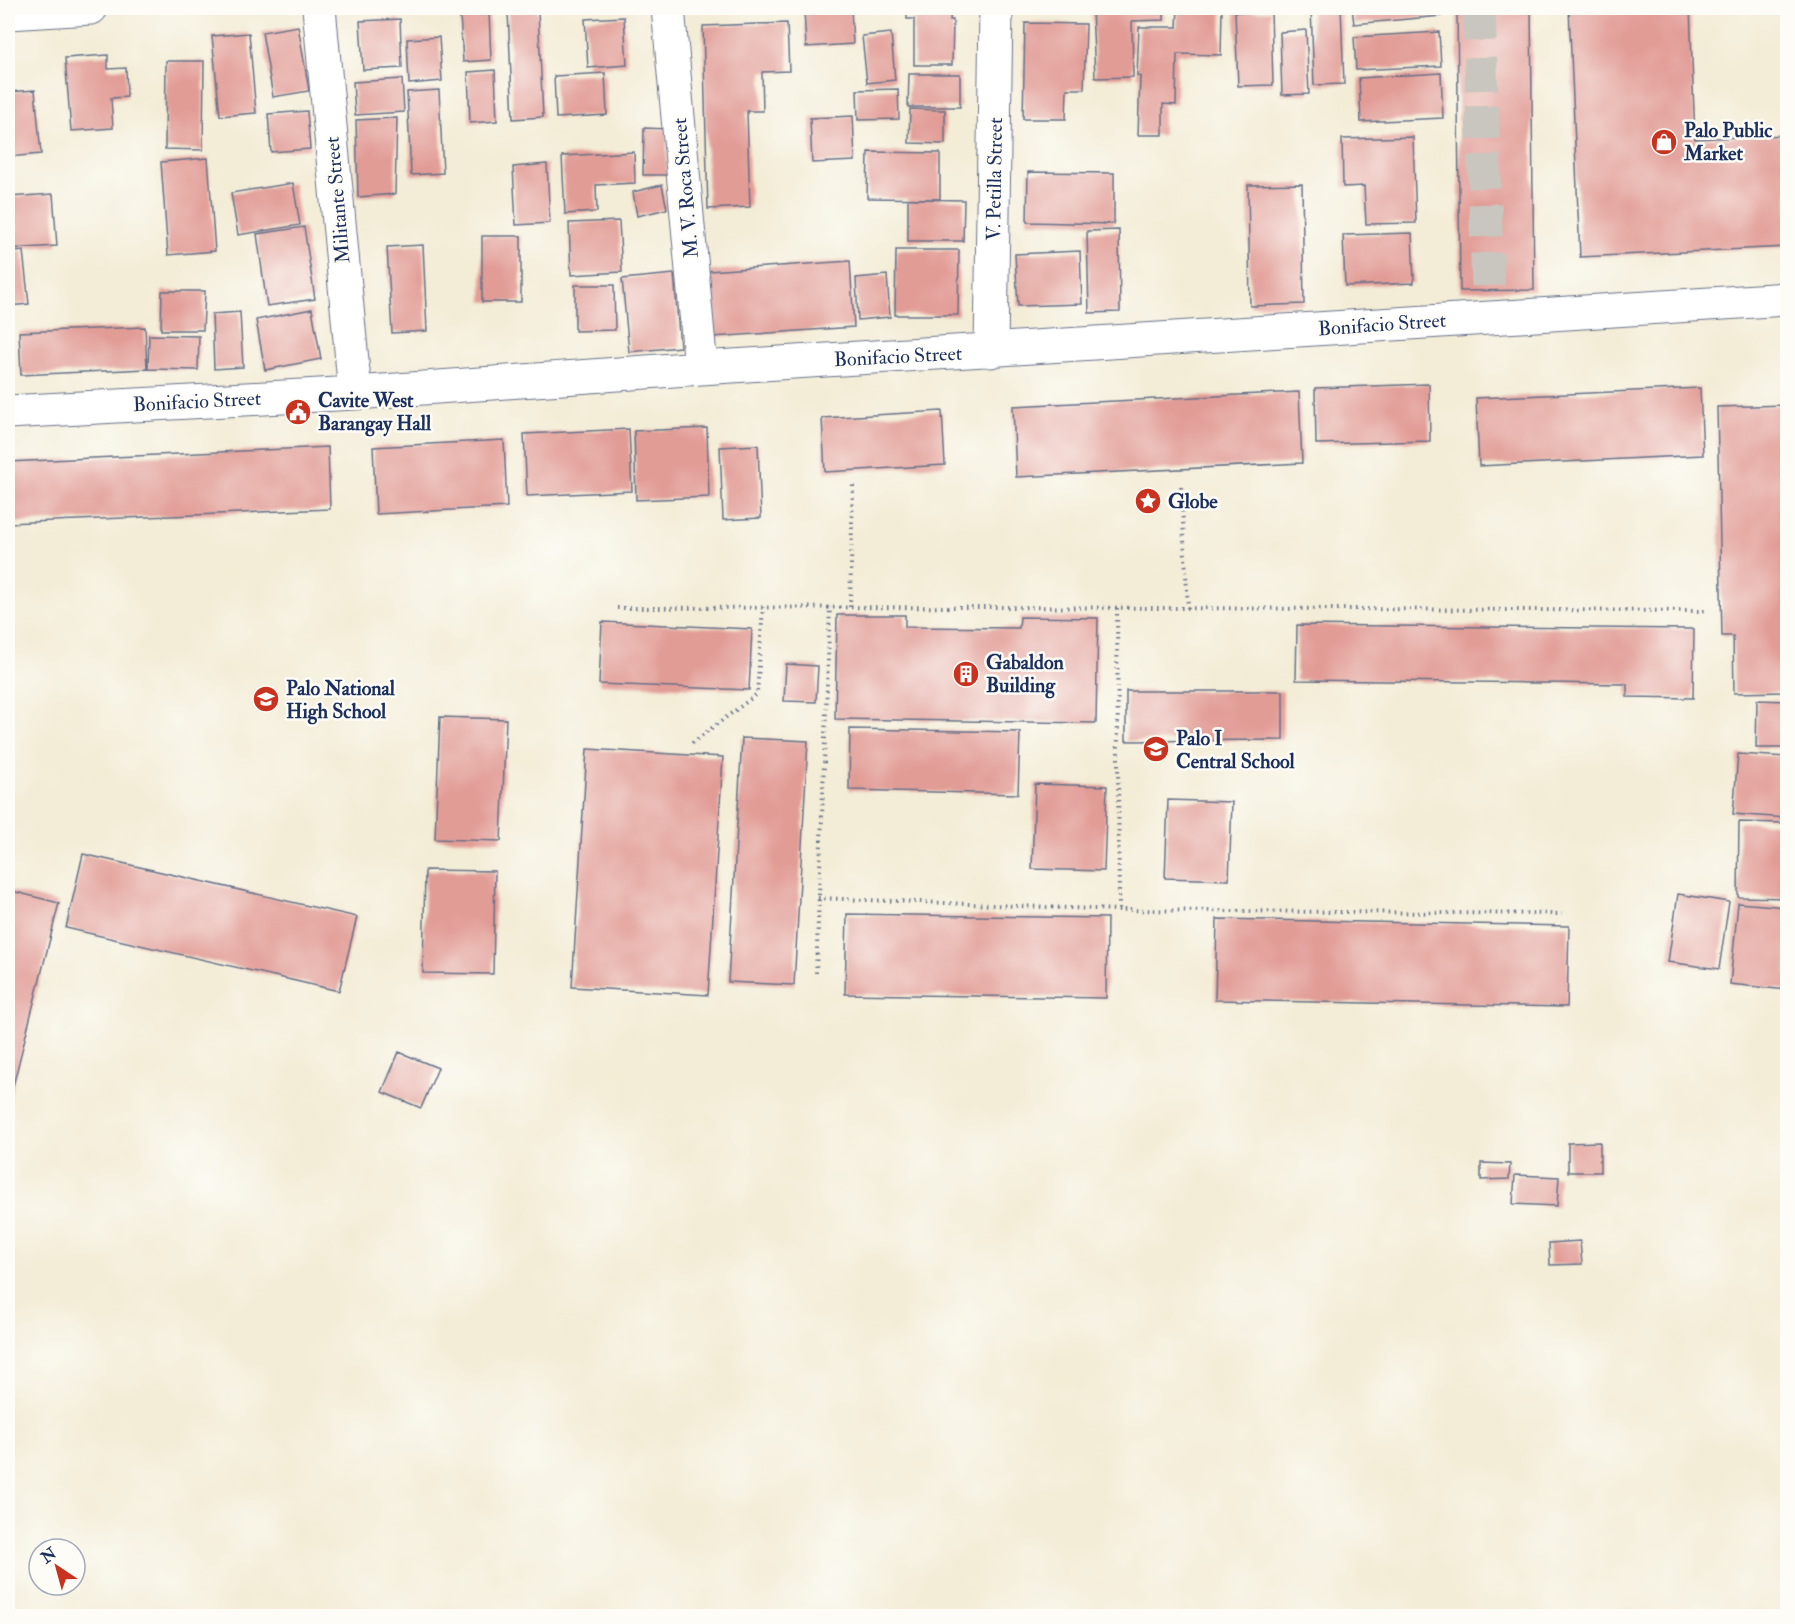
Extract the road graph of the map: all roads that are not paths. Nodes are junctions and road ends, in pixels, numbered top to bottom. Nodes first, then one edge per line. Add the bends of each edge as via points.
1 (90, 8) edge
2 (319, 8) edge
3 (668, 8) edge
4 (996, 8) edge
5 (8, 13) edge
6 (1788, 299) edge
7 (991, 351) junction
8 (701, 368) junction
9 (355, 393) junction
10 (8, 412) edge

1 - 5 street
2 - 9 street, Militante Street
3 - 8 street, M. V. Roca Street
4 - 7 street, V. Petilla Street
6 - 7 street, Bonifacio Street via 1489,304
7 - 8 street, Bonifacio Street
8 - 9 street, Bonifacio Street
9 - 10 street, Bonifacio Street

